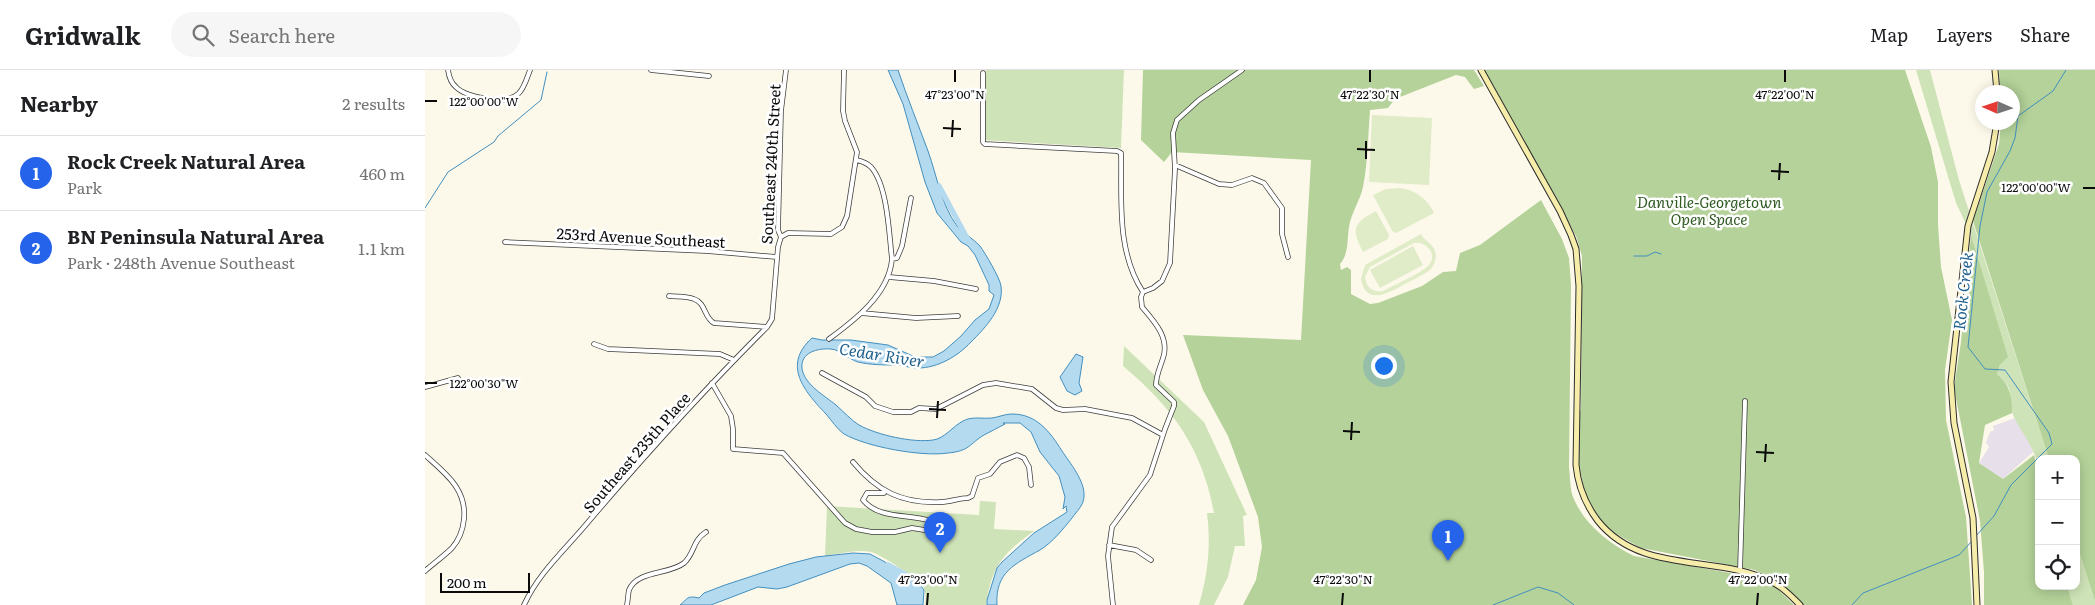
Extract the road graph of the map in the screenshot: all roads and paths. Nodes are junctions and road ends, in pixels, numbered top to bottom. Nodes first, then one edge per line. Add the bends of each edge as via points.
1 (448, 70) edge
2 (530, 70) edge
3 (651, 70) edge
4 (785, 70) edge
5 (844, 70) edge
6 (1242, 70) edge
7 (1481, 70) edge
8 (1995, 70) edge
9 (983, 72) dead end
10 (709, 76) dead end
11 (1996, 85) edge
12 (1996, 130) edge
13 (857, 160) junction
14 (1175, 165) junction
15 (911, 198) dead end
16 (781, 237) junction
17 (505, 242) dead end
18 (1288, 256) dead end
19 (777, 257) junction
20 (891, 259) junction
21 (889, 277) junction
22 (976, 289) dead end
23 (1143, 292) junction
24 (669, 296) dead end
25 (861, 313) junction
26 (958, 316) dead end
27 (772, 319) joint
28 (767, 327) junction
29 (829, 339) dead end
30 (594, 344) dead end
31 (734, 360) junction
32 (821, 373) dead end
33 (458, 378) dead end
34 (712, 383) junction
35 (425, 387) edge
36 (1745, 401) dead end
37 (1163, 435) junction
38 (425, 455) edge
39 (853, 462) dead end
40 (1031, 485) dead end
41 (887, 493) junction
42 (706, 532) dead end
43 (1109, 545) junction
44 (1151, 560) dead end
45 (425, 571) edge
46 (1740, 572) junction
47 (524, 605) edge
48 (627, 605) edge
49 (1113, 605) edge
50 (1800, 605) edge
51 (1977, 605) edge

1 - 2 street via 452,84 459,90 506,100 520,92
3 - 10 street
4 - 16 street, Southeast 240th Street via 778,230
5 - 13 street via 843,111 857,149
6 - 14 street via 1177,120 1173,133
7 - 46 street via 1560,211 1576,249 1579,286 1576,465 1588,505 1607,531 1640,552
8 - 11 street
9 - 23 street via 985,144 1120,152 1127,259
12 - 51 street via 1992,152 1968,226 1951,382 1954,423 1973,518
13 - 16 street via 849,210 842,227 831,234 788,233
13 - 20 street via 871,167 883,194
14 - 18 street via 1219,184 1252,178 1264,183 1282,208 1282,234
14 - 23 street via 1170,263 1162,281
15 - 20 street via 899,255
16 - 19 street, Southeast 240th Street
17 - 19 street, 253rd Avenue Southeast
19 - 27 street, Southeast 240th Street
20 - 21 street
21 - 22 street
21 - 25 street
23 - 37 street via 1142,307 1161,329 1164,349 1156,385 1174,402
24 - 28 street via 693,298 714,323
25 - 26 street via 916,318
25 - 29 street
27 - 28 street, Southeast 235th Place
28 - 31 street, Southeast 235th Place
30 - 31 street via 608,349 719,354
31 - 34 street, Southeast 235th Place
32 - 37 street via 866,397 875,406 893,412 936,408 983,384 996,383 1032,390 1063,410 1085,408 1132,418
33 - 35 street
34 - 41 street via 731,416 733,449 783,453 845,524 885,534 912,528 949,534 940,524 877,511 863,500 863,496 870,492
34 - 47 street, Southeast 235th Place via 541,575
36 - 46 street
37 - 43 street via 1150,476 1114,522
38 - 45 street via 456,485 465,510 457,540
39 - 41 street via 868,480
40 - 41 street via 1029,468 1024,458 1017,455 1000,462 990,474 978,478 972,496 968,498 920,501
42 - 48 street via 697,538 686,560 677,567 634,582 628,592
43 - 44 street via 1136,550
43 - 49 street
46 - 50 street via 1775,583

